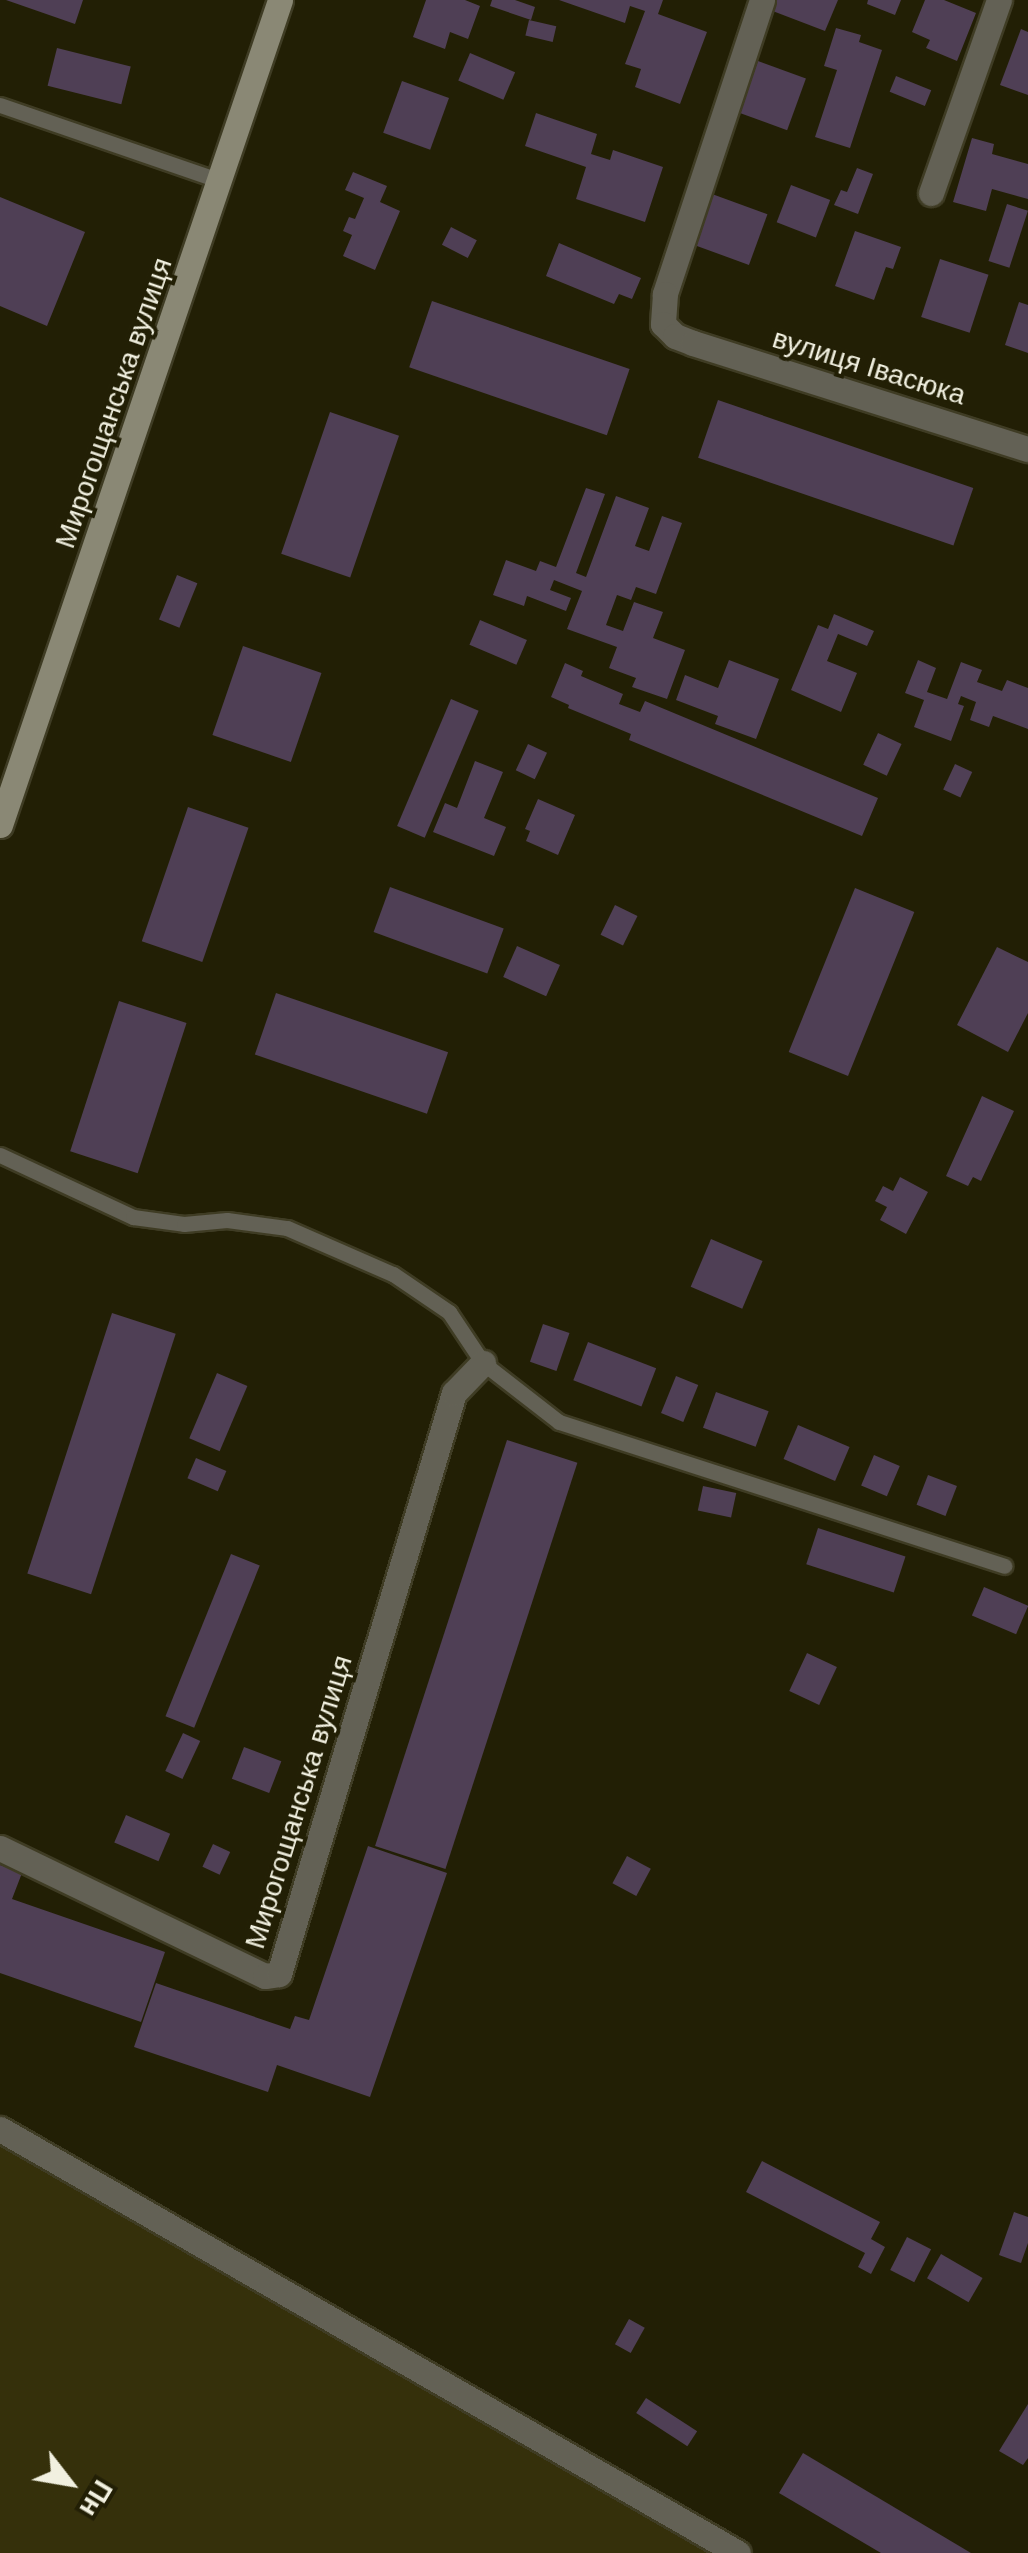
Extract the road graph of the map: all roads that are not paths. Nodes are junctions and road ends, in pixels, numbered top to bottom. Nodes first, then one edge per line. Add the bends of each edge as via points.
1 (280, 0) edge
2 (762, 0) edge
3 (1000, 0) edge
4 (0, 105) edge
5 (221, 181) junction
6 (932, 194) dead end
7 (1028, 449) edge
8 (0, 825) edge
9 (0, 1155) edge
10 (484, 1363) junction
11 (1004, 1566) dead end
12 (0, 1848) edge
13 (0, 2129) edge
14 (738, 2553) edge

1 - 5 main road, Мирогощанська вулиця
2 - 7 street, вулиця Івасюка via 661,309 663,324 693,343
3 - 6 street
4 - 5 lane
5 - 8 main road, Мирогощанська вулиця
9 - 10 lane via 133,1217 287,1228 393,1274 449,1312
10 - 11 lane via 559,1422
10 - 12 street, Мирогощанська вулиця via 454,1392 278,1974 265,1976
13 - 14 street

